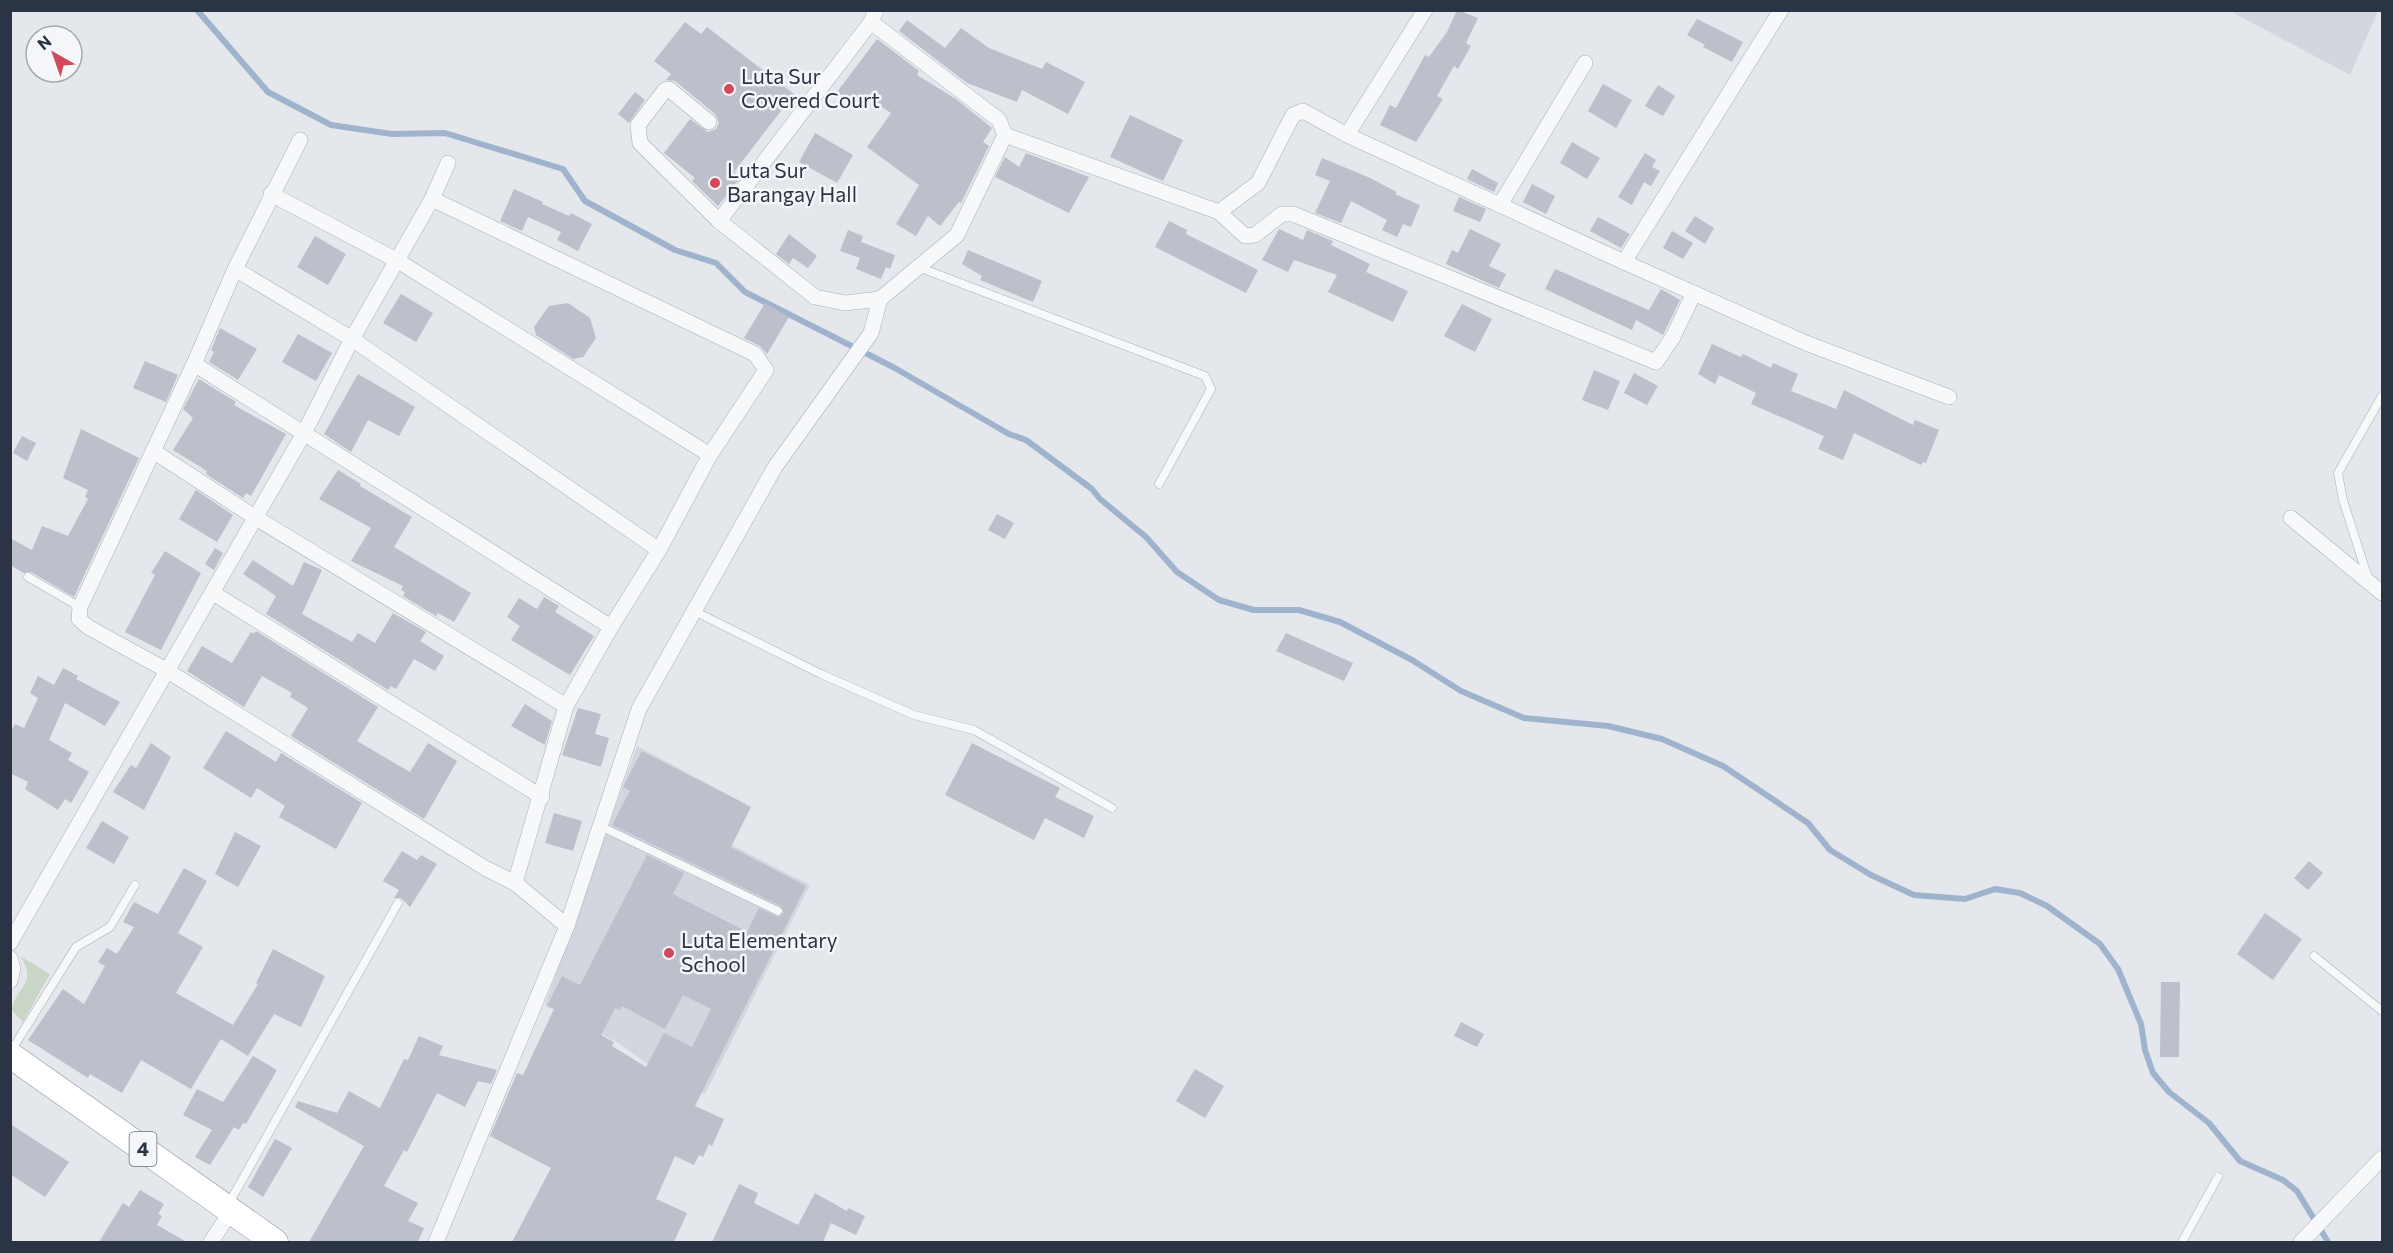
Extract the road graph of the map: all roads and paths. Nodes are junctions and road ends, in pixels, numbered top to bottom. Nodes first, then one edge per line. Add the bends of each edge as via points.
1 (1425, 10) edge
2 (1781, 10) edge
3 (874, 16) edge
4 (1585, 63) dead end
5 (710, 122) dead end
6 (1005, 135) junction
7 (1347, 135) junction
8 (300, 140) dead end
9 (448, 163) dead end
10 (272, 194) junction
11 (432, 199) junction
12 (1500, 205) junction
13 (1219, 212) junction
14 (719, 221) junction
15 (398, 261) junction
16 (1624, 261) junction
17 (918, 267) junction
18 (235, 269) junction
19 (1694, 293) junction
20 (880, 299) junction
21 (352, 339) junction
22 (194, 364) junction
23 (2382, 396) edge
24 (1949, 397) dead end
25 (303, 435) junction
26 (153, 451) junction
27 (710, 455) junction
28 (1160, 484) dead end
29 (256, 518) junction
30 (2291, 518) dead end
31 (659, 550) junction
32 (28, 577) dead end
33 (2369, 582) junction
34 (213, 593) junction
35 (2382, 593) edge
36 (80, 607) junction
37 (694, 611) junction
38 (611, 627) junction
39 (166, 670) junction
40 (566, 706) junction
41 (542, 797) junction
42 (1112, 808) dead end
43 (600, 826) junction
44 (515, 884) junction
45 (135, 885) dead end
46 (398, 903) dead end
47 (778, 911) dead end
48 (567, 926) junction
49 (10, 943) edge
50 (2314, 956) dead end
51 (10, 957) edge
52 (10, 981) edge
53 (2382, 1011) edge
54 (10, 1053) edge
55 (2382, 1158) edge
56 (2218, 1177) dead end
57 (229, 1210) junction
58 (2305, 1239) edge
59 (211, 1242) edge
60 (275, 1242) edge
61 (436, 1242) edge
62 (2182, 1242) edge

1 - 7 street
2 - 16 street
3 - 6 street via 999,120
3 - 14 street
4 - 12 street
5 - 14 street via 669,88 638,125 638,134 652,156
6 - 13 street
6 - 17 street via 957,235
7 - 12 street
7 - 13 street via 1302,111 1293,115 1258,183
8 - 10 street
9 - 11 street
10 - 15 street
10 - 18 street
11 - 15 street
11 - 27 street via 755,354 766,370
12 - 16 street
13 - 19 street via 1245,236 1255,235 1282,214 1293,214 1656,362
14 - 20 street via 815,297 844,303
15 - 21 street
15 - 27 street
16 - 19 street
17 - 20 street
17 - 28 lane via 1205,376 1211,389
18 - 21 street
18 - 22 street
19 - 24 street via 1806,343
20 - 37 street via 871,333 776,467
21 - 25 street
21 - 31 street
22 - 25 street
22 - 26 street
23 - 33 lane via 2338,473
25 - 29 street
25 - 38 street
26 - 29 street
26 - 36 street
27 - 31 street
29 - 34 street
29 - 40 street
30 - 33 street
31 - 38 street
32 - 36 lane
33 - 35 street
34 - 39 street
34 - 41 street
36 - 39 street via 79,619 88,627
37 - 42 lane via 914,715 974,730
37 - 43 street via 639,709
38 - 40 street
39 - 44 street
39 - 49 street
40 - 41 street
41 - 44 street
43 - 47 lane
43 - 48 street
44 - 48 street
45 - 54 lane via 110,927 76,947
46 - 57 lane
48 - 61 street
50 - 53 lane
51 - 52 street
54 - 57 highway, 4
55 - 58 street
56 - 62 lane
57 - 59 street
57 - 60 highway, 4

